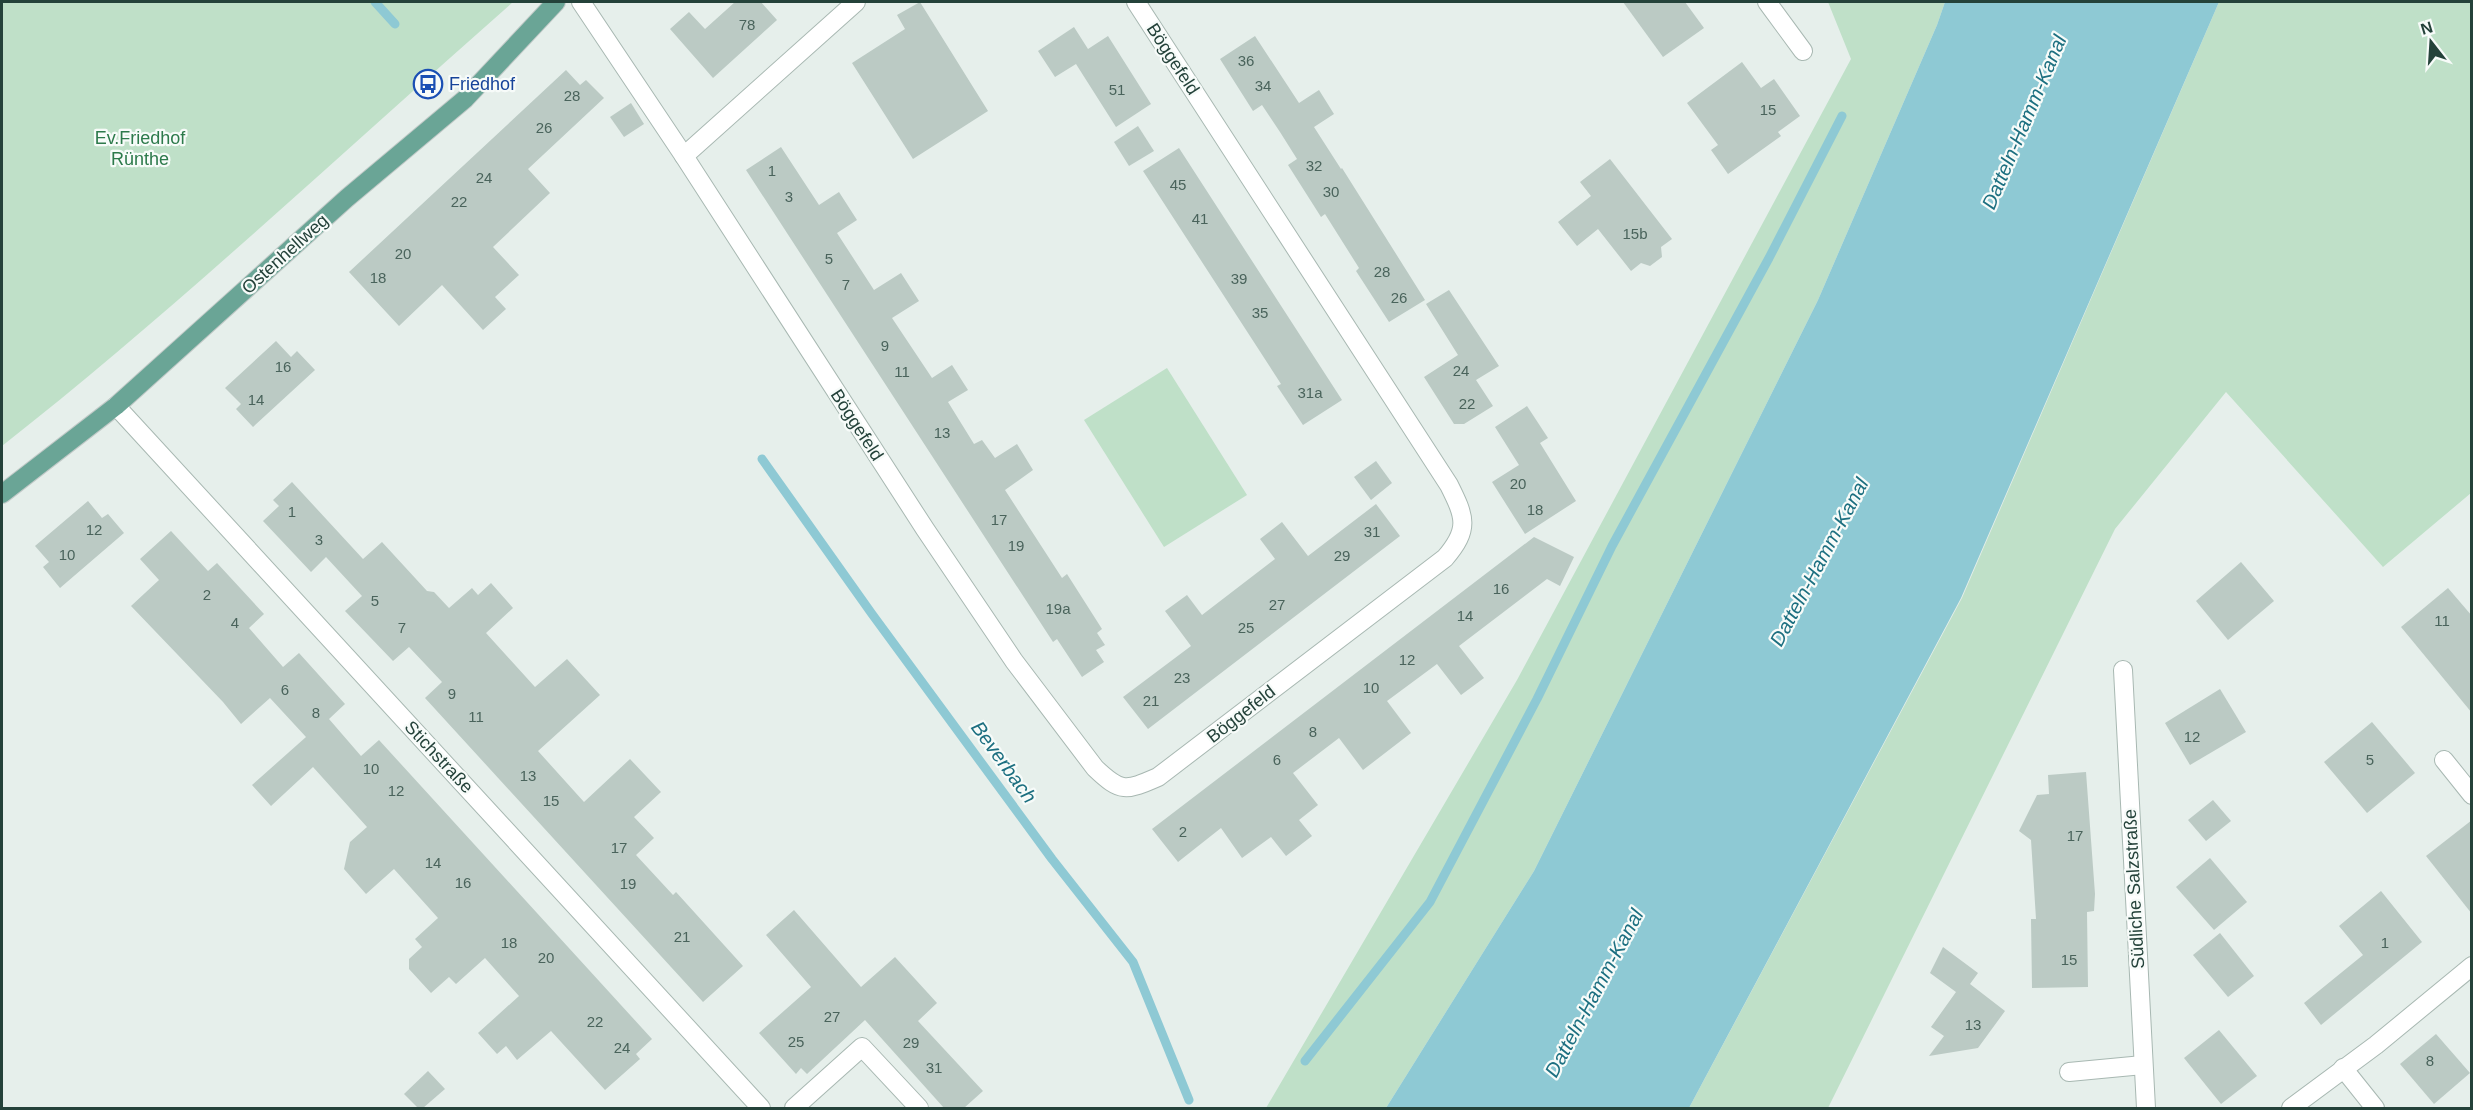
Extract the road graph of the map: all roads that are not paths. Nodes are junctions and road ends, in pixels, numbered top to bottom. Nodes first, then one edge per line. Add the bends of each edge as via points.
1 (556, 2) edge
2 (581, 2) edge
3 (856, 2) edge
4 (1136, 2) edge
5 (1767, 2) edge
6 (1803, 51) dead end
7 (684, 156) junction
8 (116, 406) junction
9 (2, 494) edge
10 (2123, 670) dead end
11 (2444, 760) dead end
12 (2472, 795) edge
13 (2472, 966) edge
14 (2143, 1065) junction
15 (2343, 1068) junction
16 (2069, 1072) dead end
17 (761, 1108) edge
18 (794, 1108) edge
19 (919, 1108) edge
20 (2146, 1108) edge
21 (2291, 1108) edge
22 (2375, 1108) edge

1 - 8 main road, Ostenhellweg via 465,99 347,198
2 - 7 street, Böggefeld
3 - 7 street
4 - 7 street, Böggefeld via 1449,485 1460,507 1463,526 1458,542 1445,558 1158,777 1138,786 1122,789 1095,768 1014,661
5 - 6 street
8 - 9 main road, Ostenhellweg
8 - 17 street, Stichstraße
10 - 14 street, Südliche Salzstraße
11 - 12 street
13 - 15 street
14 - 16 street
14 - 20 street, Südliche Salzstraße
15 - 21 street
15 - 22 street
18 - 19 street via 862,1047

